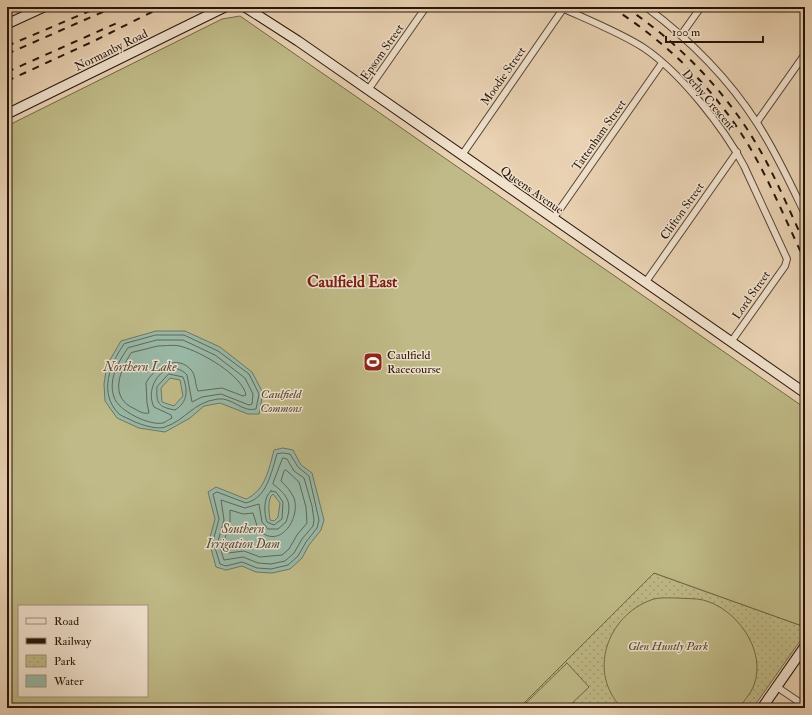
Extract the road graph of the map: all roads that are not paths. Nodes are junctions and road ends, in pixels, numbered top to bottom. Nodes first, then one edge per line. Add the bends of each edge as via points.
1 (44, 7) edge
2 (209, 7) edge
3 (226, 7) edge
4 (245, 7) edge
5 (426, 7) edge
6 (646, 7) edge
7 (701, 7) edge
8 (562, 8) edge
9 (198, 20) junction
10 (7, 24) edge
11 (681, 35) junction
12 (805, 54) edge
13 (662, 63) junction
14 (368, 90) junction
15 (7, 114) edge
16 (757, 122) junction
17 (737, 152) junction
18 (462, 155) junction
19 (805, 214) edge
20 (553, 219) junction
21 (787, 259) joint
22 (645, 283) junction
23 (731, 342) junction
24 (805, 393) edge
25 (805, 646) edge
26 (777, 686) junction
27 (805, 706) edge
28 (762, 708) edge

1 - 10 street
2 - 9 street
3 - 9 street, Normanby Road
4 - 14 street, Queens Avenue via 274,24
5 - 14 street, Epsom Street
6 - 11 street
7 - 11 street
8 - 13 street, Derby Crescent via 638,44
8 - 18 street, Moodie Street
9 - 15 street, Normanby Road
11 - 16 street via 721,76
12 - 16 street
13 - 17 street, Derby Crescent via 706,110
13 - 20 street, Tattenham Street
14 - 18 street, Queens Avenue
16 - 19 street
17 - 21 street, Derby Crescent
17 - 22 street, Clifton Street
18 - 20 street, Queens Avenue
20 - 22 street, Queens Avenue
21 - 23 street, Lord Street
22 - 23 street, Queens Avenue
23 - 24 street, Queens Avenue
25 - 26 street
26 - 27 street
26 - 28 street

